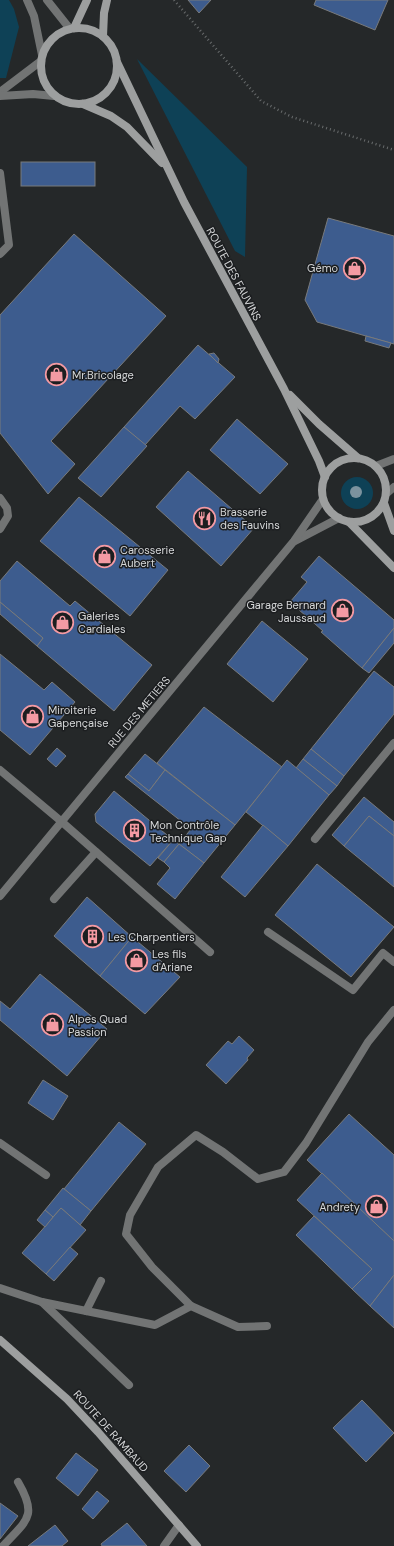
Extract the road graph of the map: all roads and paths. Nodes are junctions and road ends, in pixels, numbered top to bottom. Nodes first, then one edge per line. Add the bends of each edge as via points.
1 (27, 0) edge
2 (47, 0) edge
3 (87, 0) edge
4 (107, 0) edge
5 (174, 0) edge
6 (72, 29) junction
7 (103, 36) junction
8 (41, 58) junction
9 (117, 62) junction
10 (0, 92) edge
11 (0, 96) edge
12 (54, 96) junction
13 (83, 104) junction
14 (394, 150) edge
15 (167, 168) junction
16 (0, 173) edge
17 (0, 254) edge
18 (284, 389) junction
19 (358, 458) junction
20 (394, 459) edge
21 (376, 466) junction
22 (325, 477) junction
23 (394, 486) edge
24 (390, 493) edge
25 (0, 498) edge
26 (324, 499) junction
27 (384, 503) junction
28 (339, 518) junction
29 (349, 522) junction
30 (0, 529) edge
31 (394, 531) edge
32 (294, 542) junction
33 (394, 568) edge
34 (394, 743) edge
35 (0, 770) edge
36 (62, 822) junction
37 (316, 839) dead end
38 (96, 852) junction
39 (0, 896) edge
40 (54, 899) dead end
41 (268, 932) dead end
42 (210, 952) dead end
43 (394, 962) edge
44 (394, 1010) edge
45 (0, 1143) edge
46 (46, 1175) dead end
47 (101, 1281) dead end
48 (0, 1288) edge
49 (42, 1302) junction
50 (191, 1306) junction
51 (86, 1311) junction
52 (267, 1326) dead end
53 (0, 1340) edge
54 (129, 1384) dead end
55 (18, 1482) dead end
56 (179, 1525) junction
57 (3, 1546) edge
58 (164, 1546) edge
59 (197, 1546) edge

1 - 8 street via 34,16
2 - 6 street
3 - 6 street
4 - 7 street
5 - 14 path via 261,101 292,117
6 - 7 street via 89,30
6 - 8 street via 62,32 50,41
7 - 9 street via 112,48
8 - 10 street
8 - 12 street via 40,69 45,84
9 - 13 street via 115,77 108,90 97,100
9 - 15 street, ROUTE DES FAUVINS
11 - 12 street
12 - 13 street via 68,103
13 - 15 street, ROUTE DES FAUVINS via 111,116 127,127
15 - 18 street, ROUTE DES FAUVINS
16 - 17 street via 9,245
18 - 19 street, ROUTE DES FAUVINS
18 - 22 street, ROUTE DES FAUVINS
19 - 21 street
19 - 22 street via 338,462
20 - 21 street
21 - 24 street
22 - 26 street via 322,492
23 - 24 street
24 - 27 street
25 - 30 street via 8,516
26 - 28 street via 330,511
26 - 32 street, RUE DES METIERS
27 - 29 street via 370,519
27 - 31 street
28 - 29 street
28 - 32 street, RUE DES METIERS
29 - 33 street
32 - 36 street, RUE DES METIERS
34 - 37 street
35 - 36 street
36 - 38 street
36 - 39 street, RUE DES METIERS
38 - 40 street
38 - 42 street
41 - 43 street via 353,990 383,953
44 - 50 street via 368,1042 306,1143 284,1172 258,1179 196,1135 158,1167 130,1215 126,1234 152,1267
45 - 46 street
47 - 51 street
48 - 49 street
49 - 51 street
49 - 54 street
50 - 51 street via 155,1325
50 - 52 street via 238,1327
53 - 56 street, ROUTE DE RAMBAUD via 67,1399
55 - 57 street via 30,1508 22,1526
56 - 58 street
56 - 59 street, ROUTE DE RAMBAUD

